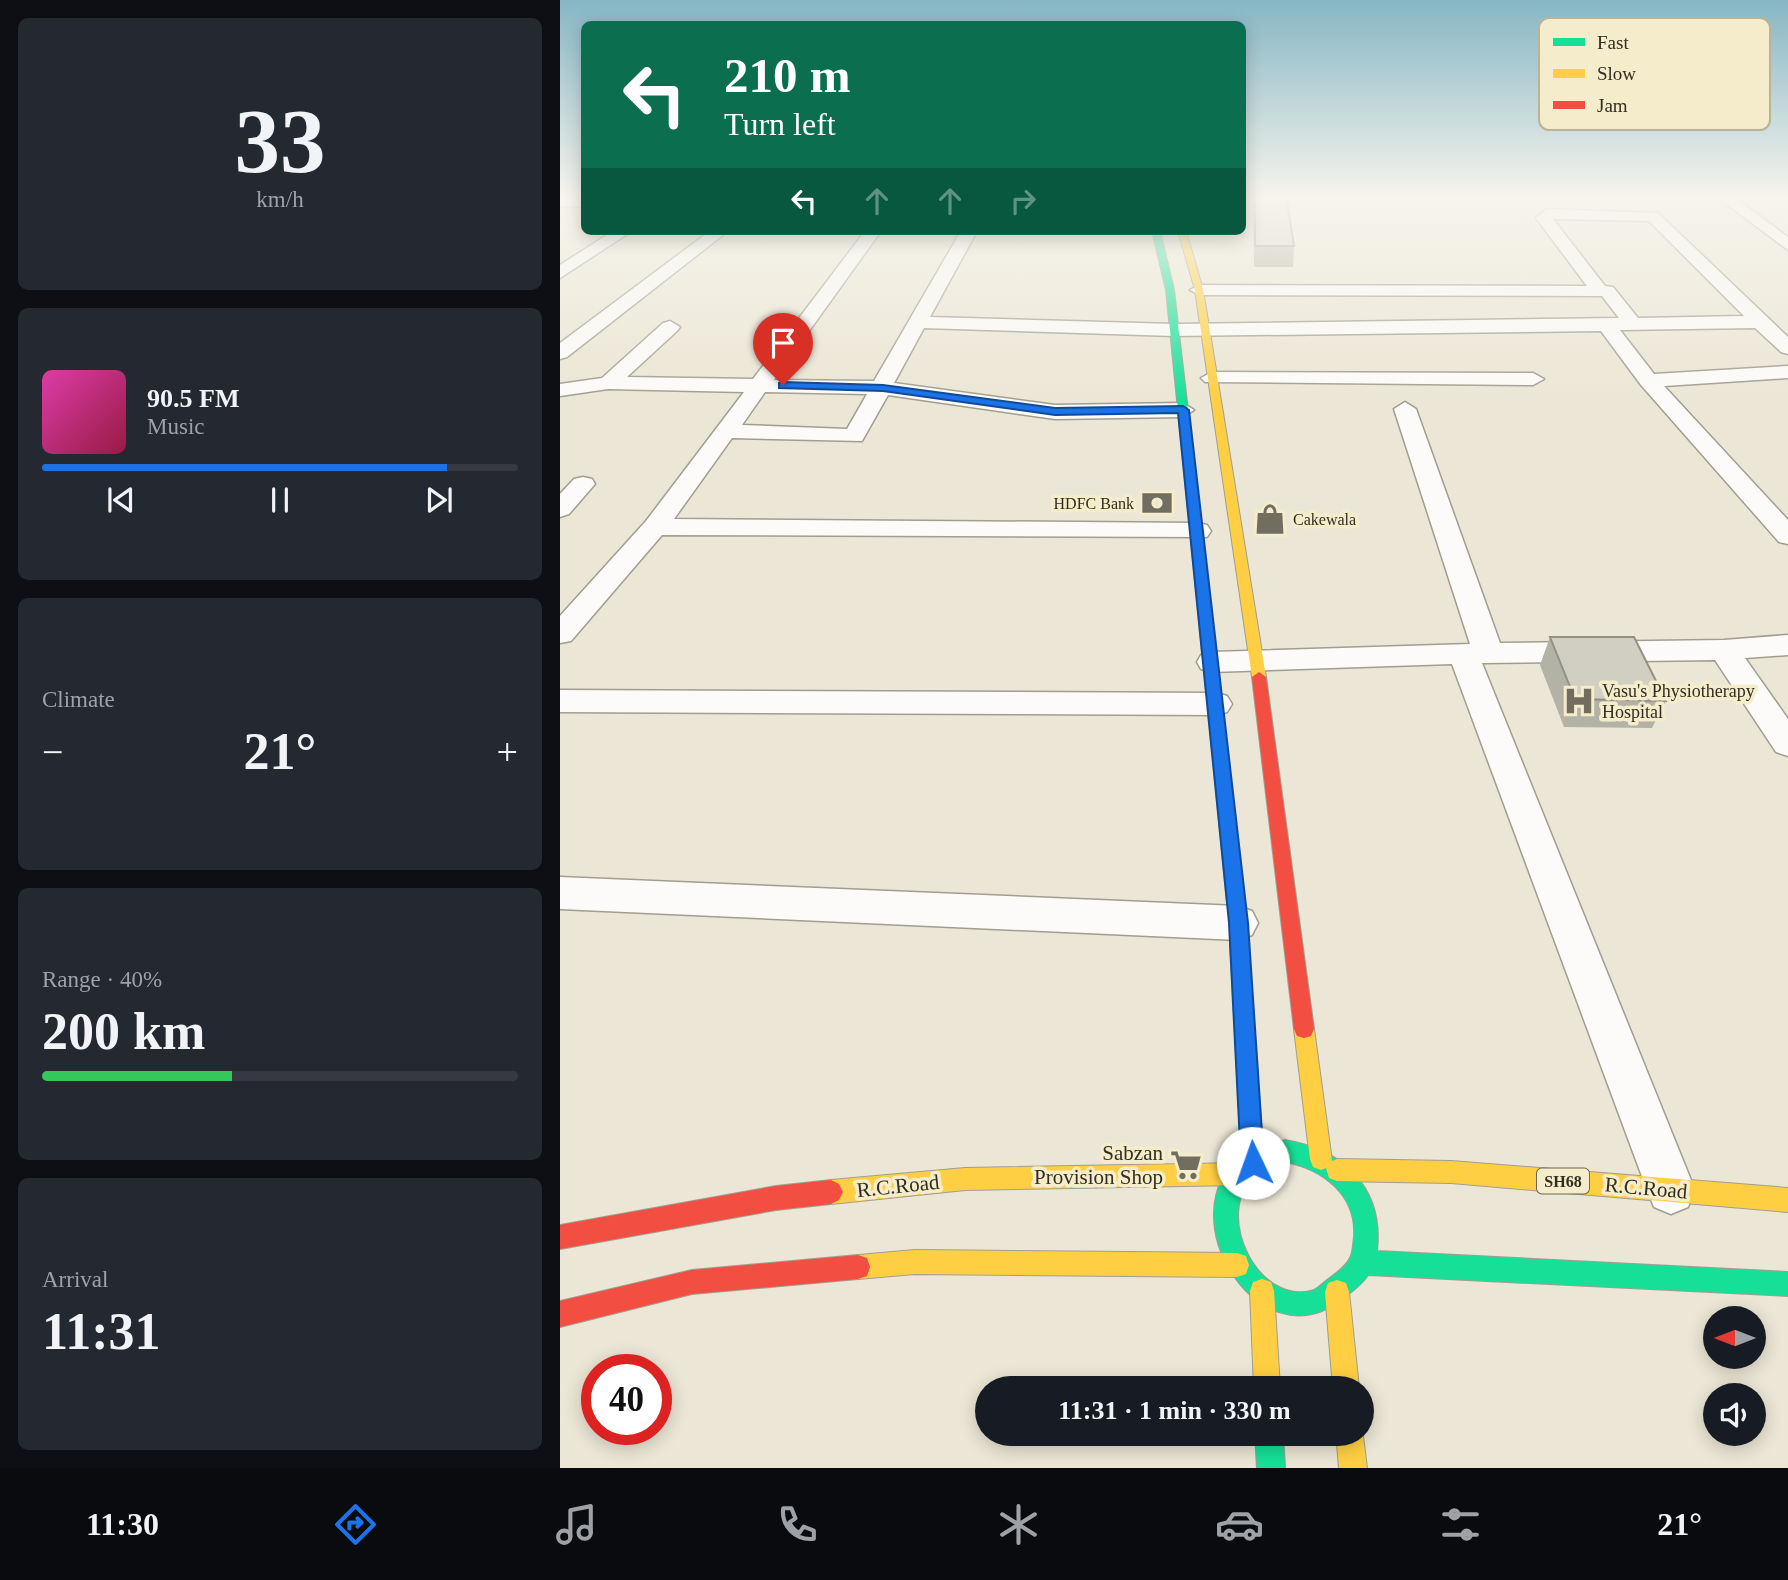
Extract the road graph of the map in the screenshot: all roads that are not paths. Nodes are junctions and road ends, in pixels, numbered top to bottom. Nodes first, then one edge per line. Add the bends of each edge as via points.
1 (677, 264) edge
2 (849, 264) edge
3 (951, 264) edge
4 (1164, 264) edge
5 (1191, 264) edge
6 (1579, 264) edge
7 (1701, 264) edge
8 (1199, 290) junction
9 (1600, 291) junction
10 (920, 322) junction
11 (1760, 322) junction
12 (1633, 324) junction
13 (1607, 325) junction
14 (670, 327) dead end
15 (1174, 330) junction
16 (1204, 330) junction
17 (1788, 348) edge
18 (560, 353) edge
19 (1788, 372) edge
20 (1212, 378) junction
21 (1533, 379) dead end
22 (1648, 381) junction
23 (608, 383) junction
24 (757, 385) junction
25 (883, 388) junction
26 (560, 390) edge
27 (1405, 409) dead end
28 (1183, 410) junction
29 (728, 431) junction
30 (583, 484) dead end
31 (560, 509) edge
32 (655, 527) junction
33 (1198, 531) junction
34 (1788, 536) edge
35 (560, 633) edge
36 (1788, 645) edge
37 (1724, 650) junction
38 (1476, 653) junction
39 (1257, 661) junction
40 (1212, 662) junction
41 (560, 701) edge
42 (1216, 704) junction
43 (1788, 744) edge
44 (560, 893) edge
45 (1238, 923) junction
46 (1321, 1160) junction
47 (1246, 1168) junction
48 (1337, 1170) junction
49 (1671, 1190) junction
50 (1788, 1200) edge
51 (560, 1237) edge
52 (1361, 1262) junction
53 (1237, 1265) junction
54 (1788, 1284) edge
55 (1262, 1291) junction
56 (1337, 1292) junction
57 (560, 1314) edge
58 (1266, 1376) edge
59 (1345, 1376) edge
60 (1269, 1446) edge
61 (1351, 1446) edge
62 (1270, 1468) edge
63 (1353, 1468) edge

1 - 18 street
2 - 24 street
3 - 10 street
4 - 15 street
5 - 8 street
6 - 9 street
7 - 11 street
8 - 9 street
8 - 16 street
9 - 12 street via 1607,291
10 - 15 street
10 - 25 street
11 - 12 street
11 - 17 street
12 - 13 street
13 - 16 street
13 - 22 street
14 - 23 street
15 - 16 street
15 - 28 street
16 - 20 street
19 - 22 street
20 - 21 street
20 - 39 street
22 - 34 street
23 - 24 street
23 - 26 street
24 - 25 street
24 - 29 street
25 - 28 street via 1055,412
25 - 29 street via 854,436
27 - 38 street
28 - 33 street
29 - 32 street
30 - 31 street
32 - 33 street
32 - 35 street
33 - 40 street
36 - 37 street
37 - 38 street
37 - 43 street
38 - 39 street
38 - 49 street
39 - 40 street
39 - 46 street
40 - 42 street
41 - 42 street
42 - 45 street
44 - 45 street
45 - 47 street
46 - 47 street via 1285,1151 1268,1154
46 - 48 street
47 - 51 street, R.C.Road via 951,1181 776,1198
47 - 53 street via 1228,1198 1224,1225
48 - 49 street, R.C.Road / SH68 via 1451,1172
48 - 52 street via 1351,1185 1365,1222
49 - 50 street, R.C.Road / SH68
52 - 54 street
52 - 56 street
53 - 55 street
53 - 57 street via 915,1262 692,1282
55 - 56 street via 1280,1301 1300,1304
55 - 58 street
56 - 59 street
60 - 62 street
61 - 63 street

